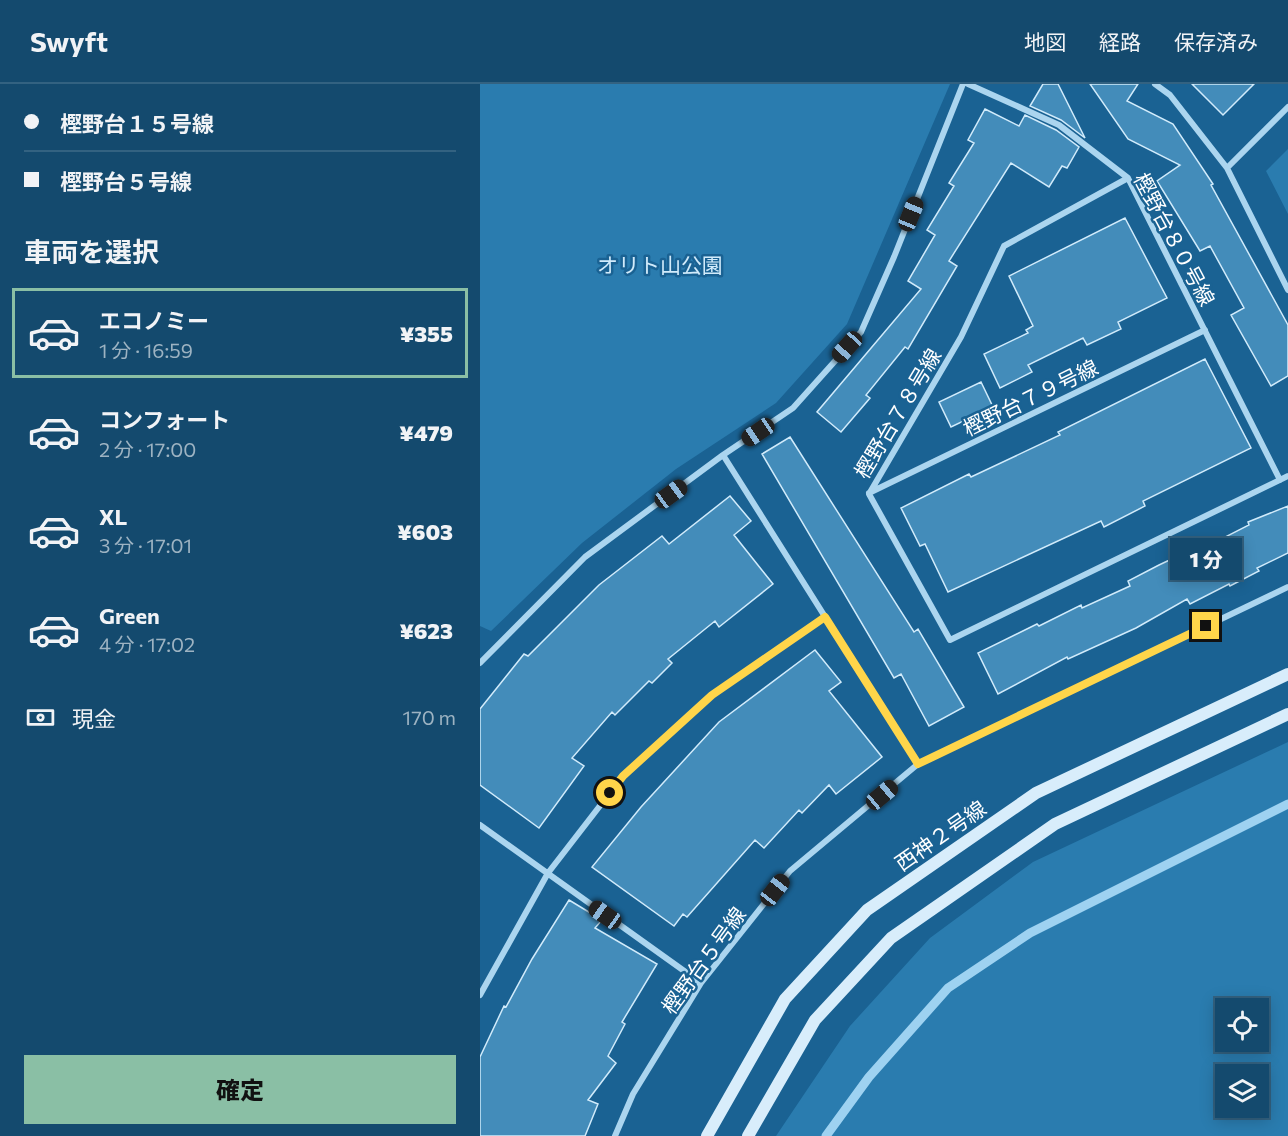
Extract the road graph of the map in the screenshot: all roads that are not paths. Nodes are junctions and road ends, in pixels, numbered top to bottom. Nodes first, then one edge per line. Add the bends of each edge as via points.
1 (965, 84) edge
2 (1155, 84) edge
3 (1288, 107) edge
4 (1227, 168) junction
5 (1128, 178) junction
6 (1288, 290) edge
7 (1205, 330) junction
8 (723, 455) junction
9 (1288, 476) edge
10 (1280, 480) junction
11 (868, 494) junction
12 (1288, 587) edge
13 (825, 617) junction
14 (480, 663) edge
15 (1288, 674) edge
16 (1288, 714) edge
17 (918, 764) junction
18 (480, 825) edge
19 (548, 873) junction
20 (701, 983) junction
21 (480, 995) edge
22 (615, 1136) edge
23 (706, 1136) edge
24 (748, 1136) edge

1 - 5 street, 樫野台８０号線 via 1059,125
1 - 8 street via 861,332 793,408
2 - 4 street via 1170,95
3 - 4 street
4 - 6 street
5 - 7 street, 樫野台８０号線
5 - 11 street, 樫野台７８号線 via 1004,246 962,337
7 - 10 street, 樫野台８０号線
7 - 11 street, 樫野台７９号線
8 - 13 street
8 - 14 street via 585,557
9 - 10 street, 樫野台７８号線
10 - 11 street, 樫野台７８号線 via 950,640
12 - 17 street, 樫野台５号線
13 - 17 street
13 - 19 street via 712,695 623,776
15 - 23 street, 西神２号線 via 1036,792 867,910 785,999
16 - 24 street via 1055,824 891,938 815,1020
17 - 20 street, 樫野台５号線 via 790,871
18 - 19 street
19 - 20 street
19 - 21 street
20 - 22 street, 樫野台５号線 via 633,1094

